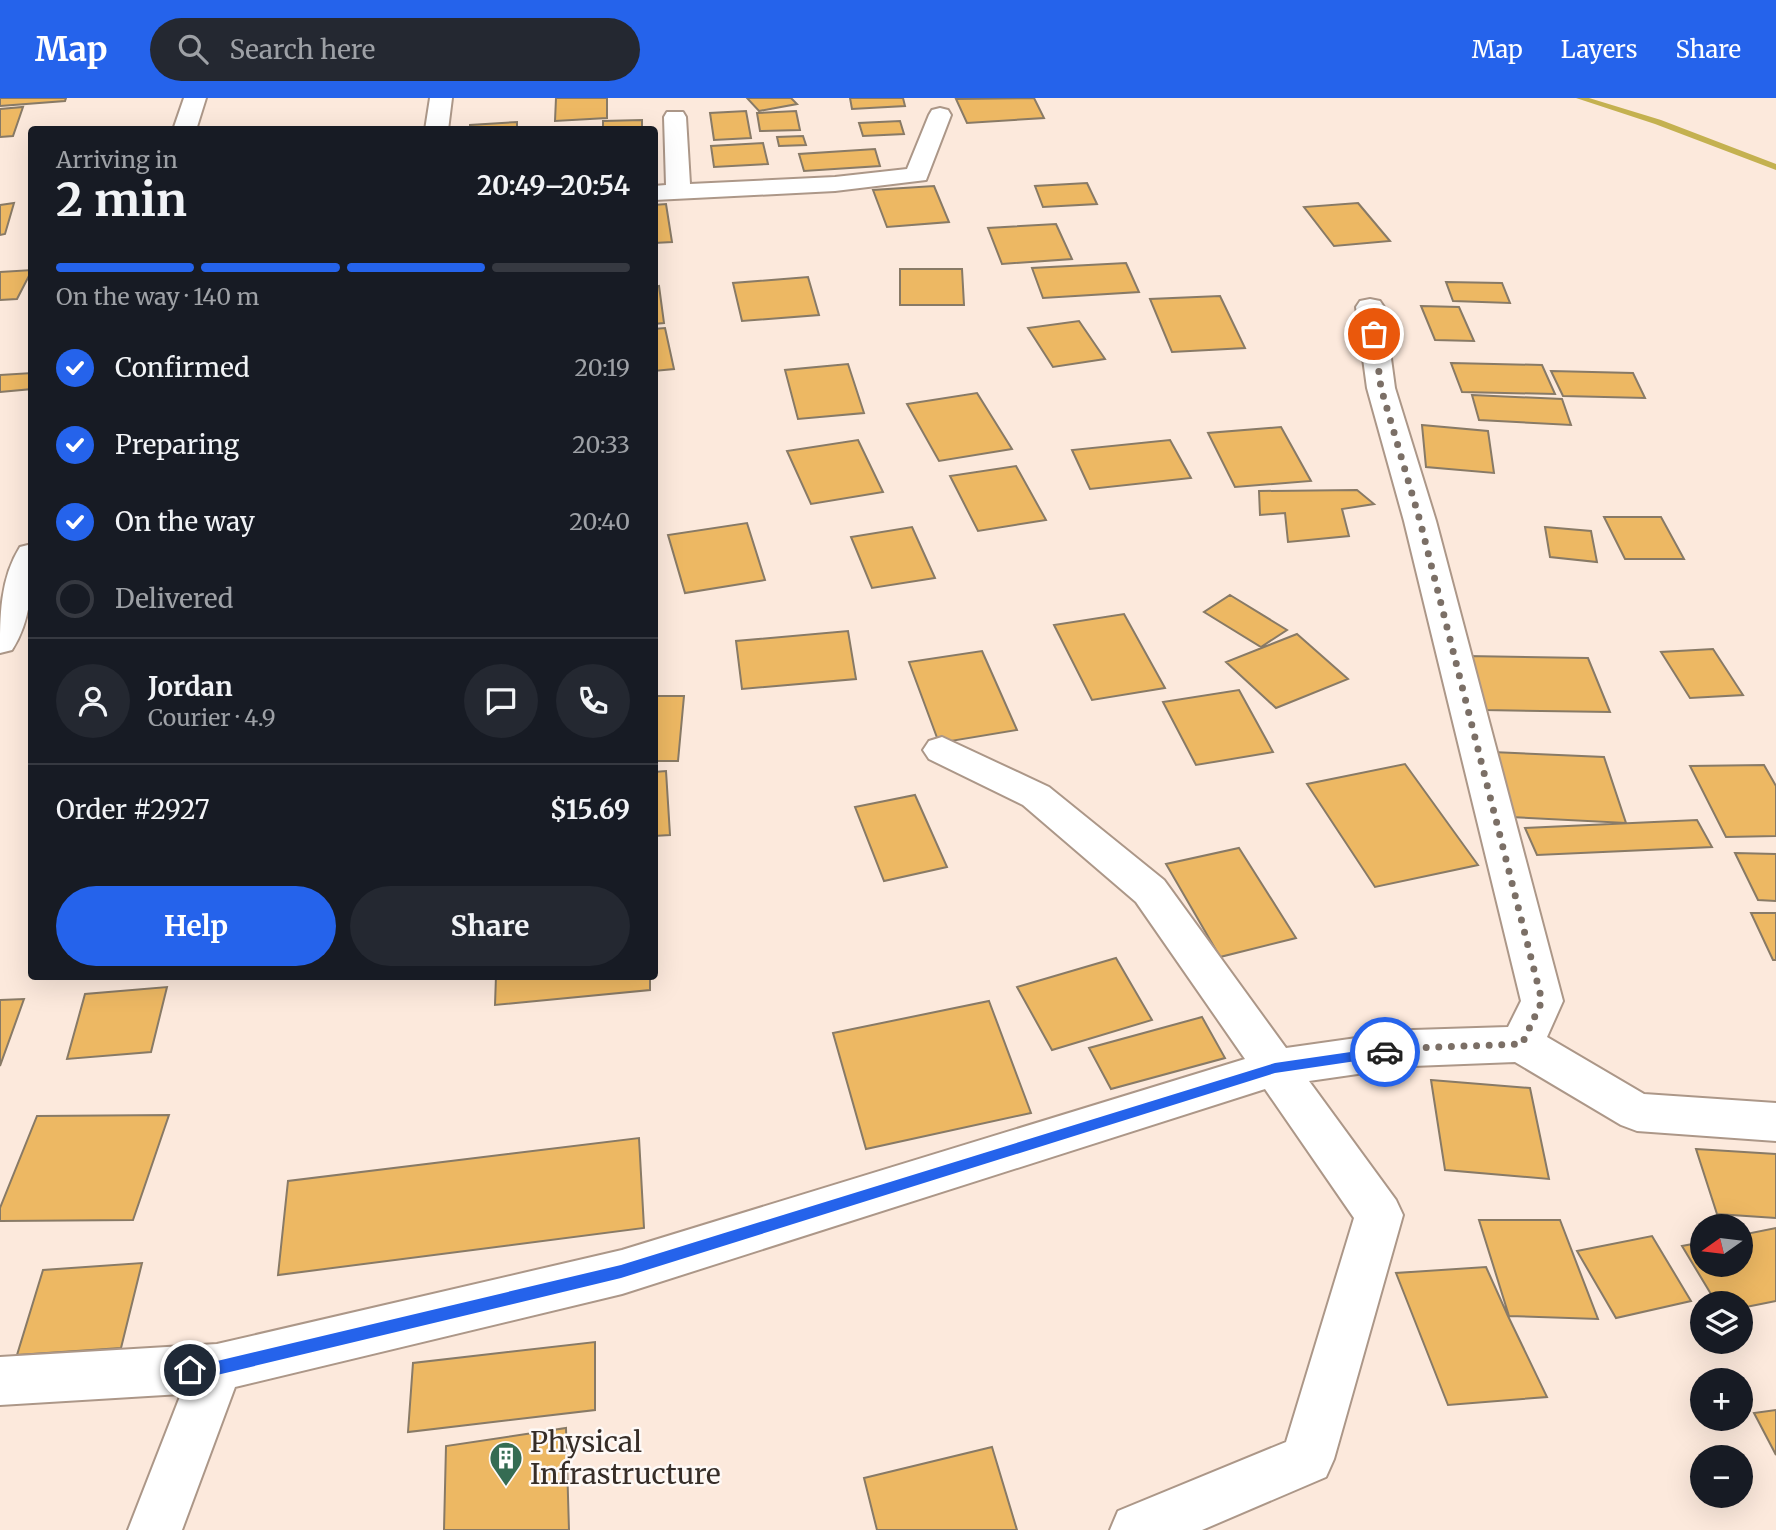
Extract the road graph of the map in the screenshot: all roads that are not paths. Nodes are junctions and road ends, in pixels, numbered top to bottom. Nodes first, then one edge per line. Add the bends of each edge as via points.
1 (194, 98) edge
2 (441, 98) edge
3 (940, 116) dead end
4 (676, 117) dead end
5 (185, 126) edge
6 (437, 126) edge
7 (666, 193) edge
8 (1370, 307) dead end
9 (28, 565) edge
10 (0, 642) edge
11 (942, 750) dead end
12 (1522, 1044) junction
13 (1275, 1068) junction
14 (1776, 1122) edge
15 (217, 1368) junction
16 (0, 1381) edge
17 (155, 1530) edge
18 (1137, 1530) edge

1 - 5 street
2 - 6 street
3 - 7 street via 917,175
4 - 7 street
8 - 12 street via 1381,388 1420,521 1542,1001
9 - 10 street
11 - 13 street via 1036,796 1150,891
12 - 13 street via 1412,1048
12 - 14 street via 1637,1112
13 - 15 street via 621,1272
13 - 18 street via 1379,1215 1311,1446 1307,1459
15 - 16 street
15 - 17 street

